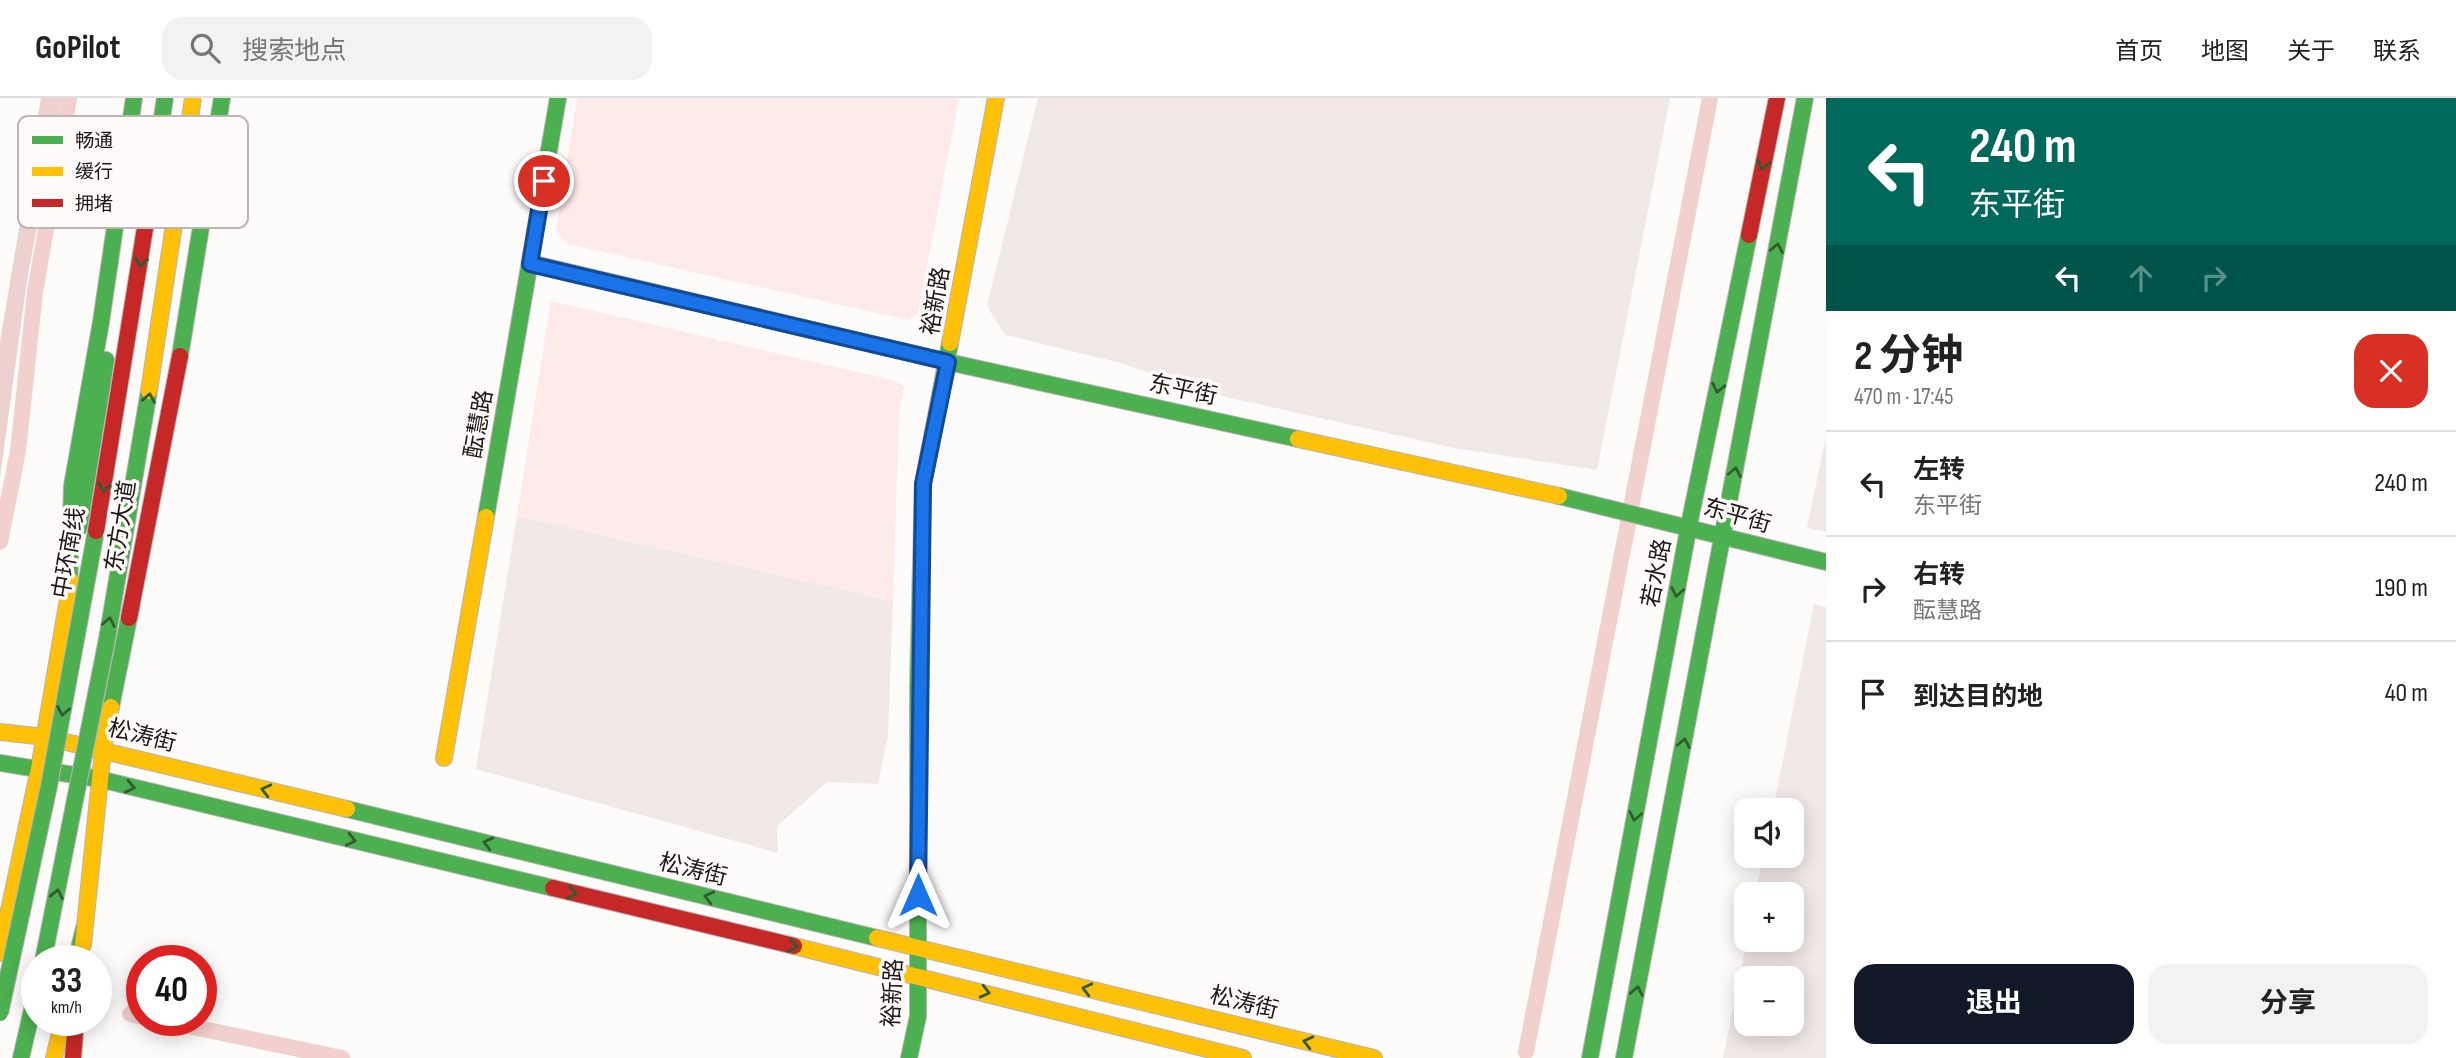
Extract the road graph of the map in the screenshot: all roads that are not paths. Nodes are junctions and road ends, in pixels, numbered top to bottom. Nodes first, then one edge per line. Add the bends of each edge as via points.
1 (134, 98) edge
2 (145, 98) edge
3 (166, 98) edge
4 (192, 98) edge
5 (210, 98) edge
6 (222, 98) edge
7 (558, 98) edge
8 (996, 98) edge
9 (1777, 98) edge
10 (1805, 98) edge
11 (131, 116) edge
12 (142, 116) edge
13 (163, 116) edge
14 (189, 116) edge
15 (207, 116) edge
16 (219, 116) edge
17 (115, 228) edge
18 (125, 228) edge
19 (146, 228) edge
20 (173, 228) edge
21 (192, 228) edge
22 (203, 228) edge
23 (530, 264) junction
24 (948, 362) junction
25 (1689, 525) junction
26 (1723, 539) junction
27 (1826, 562) edge
28 (69, 594) junction
29 (129, 618) junction
30 (0, 732) edge
31 (45, 737) junction
32 (103, 750) junction
33 (444, 758) dead end
34 (0, 763) edge
35 (38, 769) junction
36 (99, 779) junction
37 (46, 945) edge
38 (81, 945) edge
39 (918, 948) junction
40 (0, 953) edge
41 (918, 976) junction
42 (0, 1013) edge
43 (26, 1036) edge
44 (59, 1036) edge
45 (75, 1036) edge
46 (21, 1058) edge
47 (54, 1058) edge
48 (73, 1058) edge
49 (909, 1058) edge
50 (1244, 1058) edge
51 (1374, 1058) edge
52 (1590, 1058) edge
53 (1624, 1058) edge

1 - 11 main road
2 - 12 main road, 东方大道
3 -> 13 main road, 中环南线, bridge
14 -> 4 main road, bridge
5 - 15 main road, 东方大道
6 - 16 main road
7 - 23 main road, 酝慧路
8 - 24 main road, 裕新路
9 -> 25 main road, 若水路
26 -> 10 main road
17 - 28 main road via 72,486
18 - 28 main road, 东方大道
19 -> 42 main road, 中环南线, bridge via 87,582 30,887
37 -> 20 main road, bridge via 150,392
21 - 29 main road, 东方大道
22 - 29 main road via 159,480
23 - 24 main road, 东平街
23 - 33 main road, 酝慧路
24 - 25 main road, 东平街
24 - 39 main road, 裕新路 via 923,484
25 - 26 main road, 东平街
25 -> 52 main road, 若水路
26 - 27 main road, 东平街
53 -> 26 main road
28 - 31 main road, 东方大道
29 - 32 main road, 东方大道
30 - 31 main road, 松涛街
31 - 32 main road, 松涛街
31 - 35 main road, 东方大道
32 - 36 main road, 东方大道
39 -> 32 main road, 松涛街
34 - 35 main road
35 - 36 main road
35 - 40 main road, 东方大道
36 - 38 main road, 东方大道
36 -> 41 main road
39 - 41 main road, 裕新路
51 -> 39 main road, 松涛街
41 - 49 main road, 裕新路 via 918,1016
41 -> 50 main road
43 - 46 main road
44 - 47 main road
45 - 48 main road

